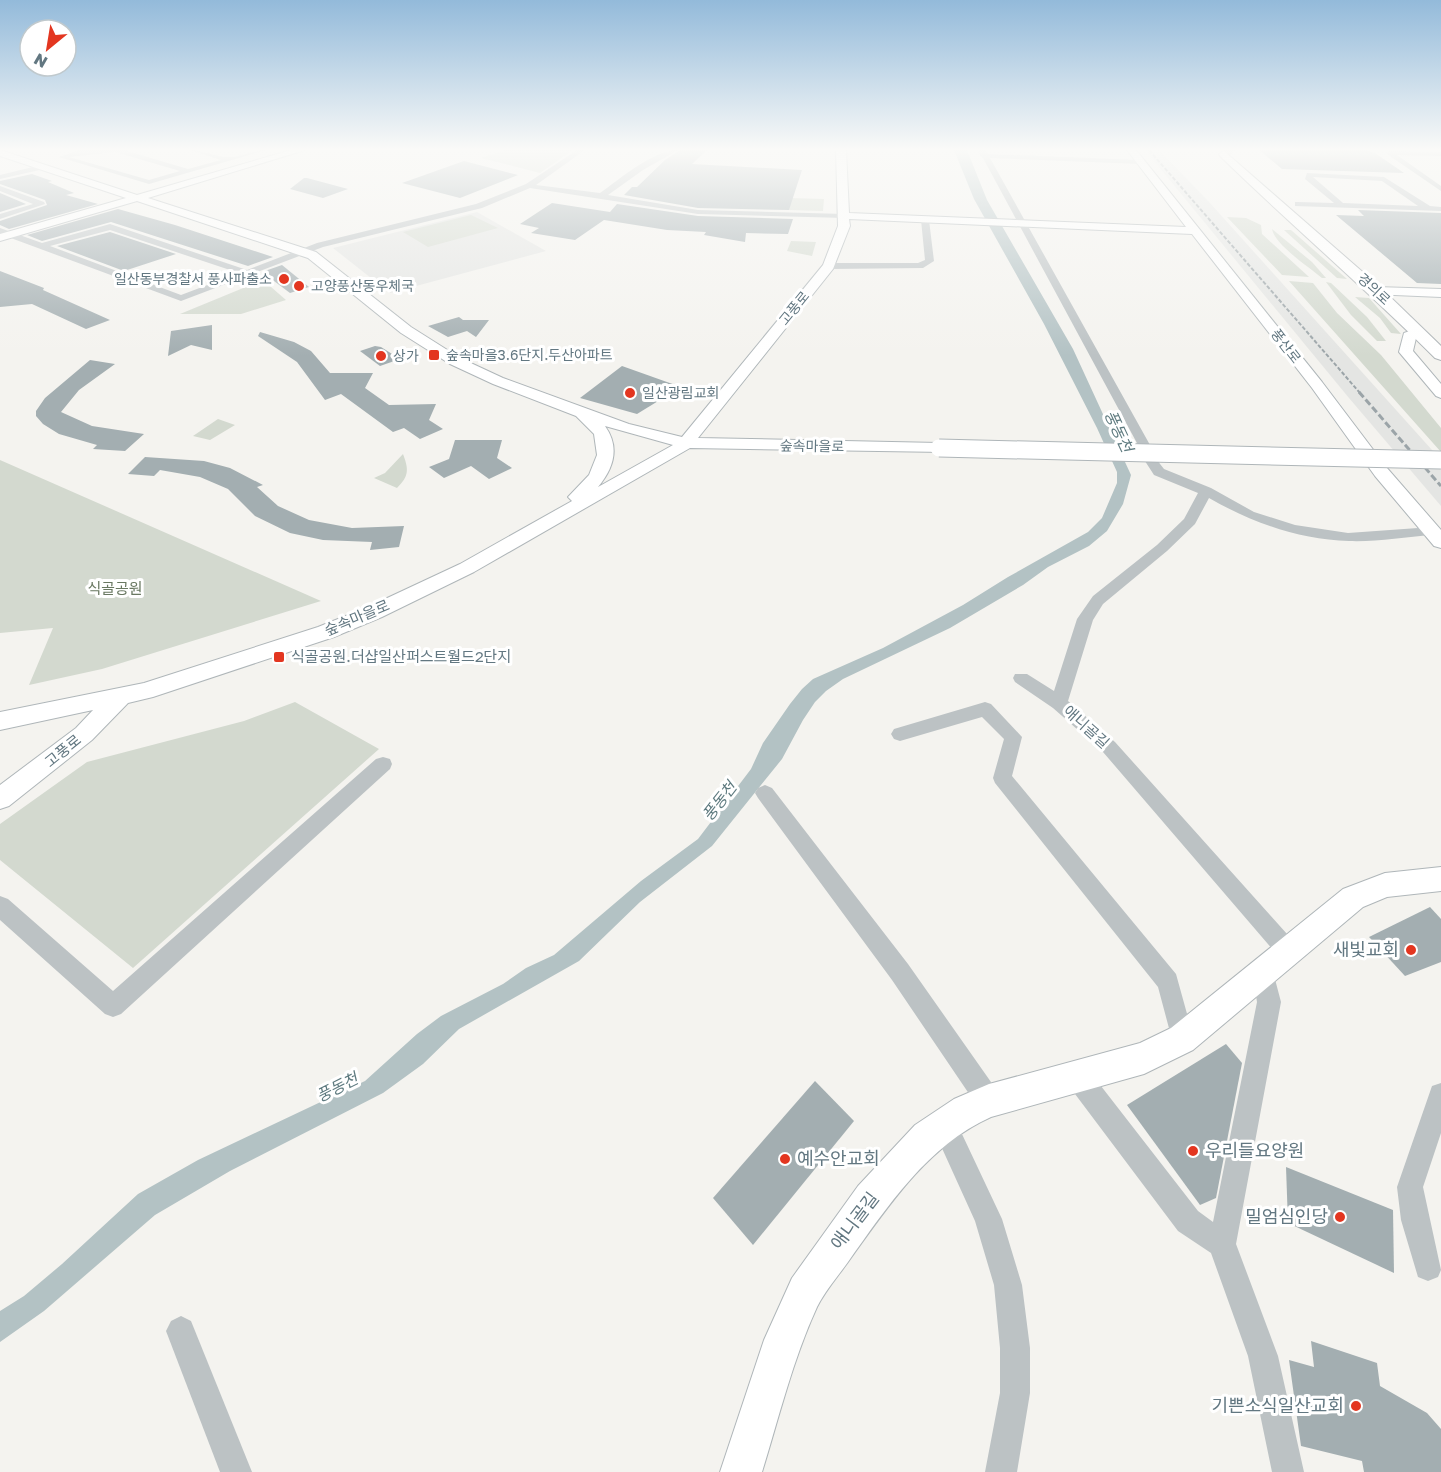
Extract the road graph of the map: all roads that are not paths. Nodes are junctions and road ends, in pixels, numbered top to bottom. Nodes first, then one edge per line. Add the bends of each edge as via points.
1 (60, 219) edge
2 (201, 219) edge
3 (425, 219) edge
4 (845, 219) edge
5 (900, 219) edge
6 (1014, 219) edge
7 (1184, 219) edge
8 (1293, 219) edge
9 (926, 220) junction
10 (1016, 223) junction
11 (1194, 231) junction
12 (3, 234) edge
13 (1328, 234) dead end
14 (42, 246) junction
15 (1334, 250) junction
16 (302, 252) junction
17 (829, 266) junction
18 (248, 273) junction
19 (1381, 291) junction
20 (1441, 293) edge
21 (1418, 332) junction
22 (1441, 344) edge
23 (1441, 355) edge
24 (1441, 393) edge
25 (583, 414) junction
26 (686, 443) junction
27 (913, 448) junction
28 (1141, 451) junction
29 (1371, 458) junction
30 (1441, 460) edge
31 (1206, 490) junction
32 (531, 532) junction
33 (1437, 537) edge
34 (1021, 678) dead end
35 (120, 696) junction
36 (1059, 703) junction
37 (0, 721) edge
38 (900, 734) dead end
39 (383, 764) dead end
40 (765, 793) dead end
41 (0, 799) edge
42 (1441, 879) edge
43 (0, 906) edge
44 (1276, 962) junction
45 (1182, 1039) junction
46 (1078, 1077) junction
47 (1441, 1095) edge
48 (989, 1101) junction
49 (944, 1124) junction
50 (1222, 1244) junction
51 (1428, 1267) dead end
52 (181, 1330) dead end
53 (236, 1472) edge
54 (741, 1472) edge
55 (1001, 1472) edge
56 (1288, 1472) edge

1 - 12 main road
2 - 16 main road, 숲속마을로
3 - 16 street
4 - 17 main road, 고풍로
5 - 9 main road
6 - 10 street
7 - 11 main road, 풍산로
8 - 15 main road, 경의로
9 - 10 main road
9 - 17 street via 930,261 920,266
10 - 11 main road
10 - 28 street
11 - 29 main road, 풍산로
12 - 14 street
13 - 15 main road via 1335,241
14 - 18 street via 110,227
14 - 18 street via 181,298
15 - 19 main road, 경의로
16 - 18 street
16 - 25 main road, 숲속마을로 via 320,261 406,330 455,361
17 - 26 main road, 고풍로
19 - 20 main road
19 - 21 main road, 경의로
19 - 22 main road, 경의로
21 - 23 main road, 경의로
21 - 24 main road via 1409,336 1406,352
25 - 26 main road, 숲속마을로
25 - 32 main road via 603,435 606,459 591,486
26 - 27 main road, 숲속마을로
26 - 32 main road, 숲속마을로
27 - 28 main road, bridge via 938,453
27 - 30 main road, 숲속마을로, bridge
28 - 29 main road
28 - 31 street via 1159,472
29 - 33 main road, 풍산로
31 - 33 street via 1249,515 1293,529 1348,537
31 - 36 street, 애니골길 via 1190,520 1098,600 1085,619
32 - 35 main road, 숲속마을로 via 410,595 326,632
34 - 36 street
35 - 37 main road, 숲속마을로
35 - 41 main road, 고풍로 via 84,734
36 - 44 street, 애니골길 via 1109,747
38 - 45 street via 984,709 1013,737 1002,778 1168,982
39 - 43 street via 113,1006
40 - 48 street via 900,972
42 - 44 main road, 애니골길 via 1385,885 1362,893
44 - 45 main road, 애니골길
44 - 50 street, 애니골길
45 - 46 main road, 애니골길 via 1144,1058
46 - 48 main road, 애니골길
46 - 50 street via 1188,1221
47 - 51 street via 1410,1187
48 - 49 main road, 애니골길
49 - 54 main road, 애니골길 via 871,1198 805,1291 784,1340
49 - 55 street via 988,1219 1008,1285 1016,1393
50 - 56 street via 1263,1356
52 - 53 street

